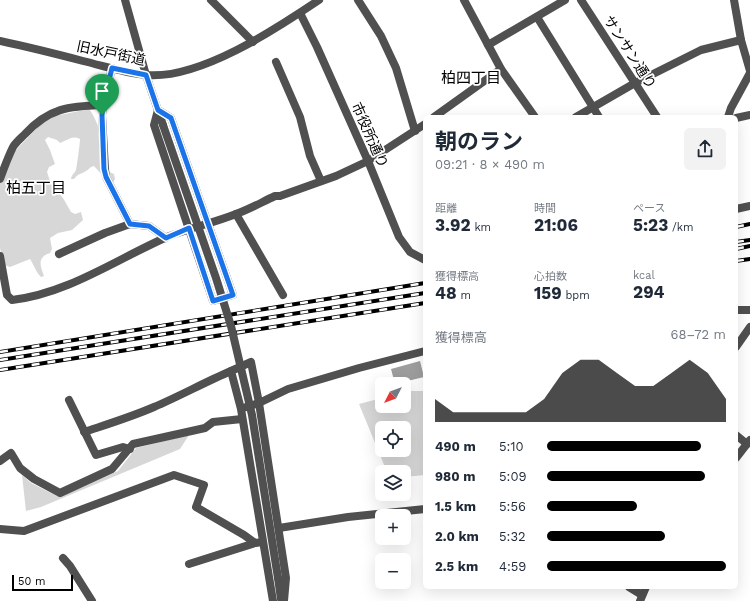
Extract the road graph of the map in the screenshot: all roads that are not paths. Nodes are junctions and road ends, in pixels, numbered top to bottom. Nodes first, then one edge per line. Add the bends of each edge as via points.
1 (125, 0) edge
2 (211, 0) edge
3 (319, 0) edge
4 (358, 0) edge
5 (464, 0) edge
6 (565, 0) edge
7 (581, 0) edge
8 (734, 0) edge
9 (300, 14) junction
10 (537, 17) junction
11 (741, 40) junction
12 (0, 41) edge
13 (253, 42) junction
14 (488, 45) junction
15 (276, 62) dead end
16 (112, 68) junction
17 (501, 69) junction
18 (750, 72) edge
19 (146, 75) junction
20 (635, 83) junction
21 (103, 105) junction
22 (593, 107) junction
23 (158, 110) junction
24 (437, 115) edge
25 (534, 115) edge
26 (579, 115) edge
27 (598, 115) edge
28 (656, 115) edge
29 (729, 115) edge
30 (750, 115) edge
31 (738, 118) edge
32 (423, 125) edge
33 (415, 131) junction
34 (368, 161) junction
35 (0, 179) edge
36 (321, 181) junction
37 (750, 206) edge
38 (738, 209) edge
39 (236, 214) junction
40 (208, 223) junction
41 (130, 224) junction
42 (189, 228) junction
43 (166, 238) junction
44 (59, 254) dead end
45 (0, 256) edge
46 (423, 259) edge
47 (282, 295) dead end
48 (738, 310) edge
49 (750, 310) edge
50 (750, 328) edge
51 (738, 344) edge
52 (423, 352) edge
53 (231, 371) junction
54 (69, 400) dead end
55 (259, 404) junction
56 (241, 409) junction
57 (242, 419) junction
58 (84, 432) junction
59 (738, 436) edge
60 (749, 442) edge
61 (130, 449) junction
62 (738, 456) edge
63 (0, 461) edge
64 (423, 509) edge
65 (279, 528) junction
66 (0, 529) edge
67 (259, 543) junction
68 (63, 558) dead end
69 (189, 564) dead end
70 (631, 589) edge
71 (641, 598) edge
72 (92, 601) edge
73 (273, 601) edge
74 (283, 601) edge

1 - 19 street
2 - 13 street
3 - 9 street, 旧水戸街道
4 - 33 street via 381,36 396,68
5 - 14 street
6 - 10 street
7 - 20 street, サンサン通り
8 - 11 street
9 - 13 street, 旧水戸街道
9 - 34 street, 市役所通り
10 - 14 street
10 - 22 street
11 - 18 street
11 - 20 street via 701,50
12 - 16 street, 旧水戸街道
13 - 19 street, 旧水戸街道 via 194,68 174,73
14 - 17 street
15 - 36 street via 300,117 310,156
16 - 19 street, 旧水戸街道
16 - 21 street
17 - 24 street
17 - 25 street
18 - 29 street
19 - 23 street
20 - 22 street
20 - 28 street, サンサン通り
21 - 35 street via 66,108 54,111 41,119 14,146
21 - 41 street via 104,169
22 - 26 street
22 - 27 street
23 - 40 street via 171,118
23 - 42 street via 154,125
23 - 74 street, bridge via 235,340 252,414
30 - 31 street
32 - 33 street
33 - 34 street
34 - 36 street
34 - 46 street, 市役所通り via 399,237 410,252
36 - 39 street via 275,196
37 - 38 street
39 - 40 street
39 - 47 street
40 - 42 street
40 - 42 street via 233,295 213,301
41 - 43 street via 149,226
41 - 44 street
42 - 43 street
43 - 45 street via 68,285 12,300 7,295
48 - 49 street
50 - 51 street
52 - 55 street via 288,389
53 - 55 street via 251,362
53 - 56 street
53 - 58 street via 154,407
54 - 58 street
55 - 56 street
55 - 65 street
56 - 57 street
57 - 61 street via 213,422 205,428 134,444
57 - 67 street
58 - 61 street via 96,455 123,447
59 - 60 street
60 - 62 street
61 - 63 street via 112,469 60,493 20,468 11,453
64 - 65 street via 348,516
65 - 74 street via 286,578
66 - 67 street via 24,531 174,476 204,485 196,507
67 - 69 street
67 - 73 street
68 - 72 street
70 - 71 street

